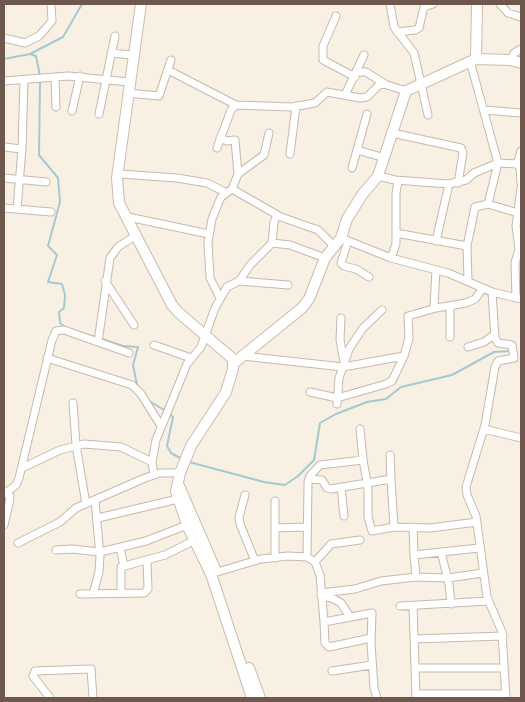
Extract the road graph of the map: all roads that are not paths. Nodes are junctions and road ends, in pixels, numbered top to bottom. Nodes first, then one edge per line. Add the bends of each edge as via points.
1 (51, 4) edge
2 (143, 4) edge
3 (390, 4) edge
4 (433, 4) edge
5 (477, 4) edge
6 (500, 4) edge
7 (336, 16) dead end
8 (521, 17) edge
9 (397, 32) junction
10 (115, 36) dead end
11 (4, 38) edge
12 (521, 50) edge
13 (111, 53) junction
14 (132, 55) junction
15 (364, 55) dead end
16 (171, 60) dead end
17 (473, 60) junction
18 (516, 62) edge
19 (168, 70) junction
20 (356, 74) junction
21 (80, 76) junction
22 (55, 77) junction
23 (24, 80) junction
24 (105, 80) junction
25 (4, 81) edge
26 (129, 82) junction
27 (385, 84) junction
28 (421, 85) junction
29 (406, 92) junction
30 (129, 94) junction
31 (346, 95) junction
32 (236, 105) junction
33 (296, 106) junction
34 (56, 107) dead end
35 (484, 110) junction
36 (72, 111) dead end
37 (521, 113) edge
38 (99, 114) dead end
39 (367, 114) dead end
40 (428, 115) dead end
41 (269, 133) dead end
42 (392, 133) junction
43 (220, 138) junction
44 (4, 148) edge
45 (217, 148) dead end
46 (22, 149) junction
47 (357, 150) junction
48 (521, 151) edge
49 (290, 154) dead end
50 (385, 158) junction
51 (498, 163) junction
52 (516, 164) junction
53 (352, 168) dead end
54 (120, 174) junction
55 (238, 174) junction
56 (378, 176) junction
57 (4, 178) edge
58 (20, 180) junction
59 (398, 181) junction
60 (46, 182) dead end
61 (458, 183) junction
62 (521, 183) edge
63 (449, 184) junction
64 (521, 188) edge
65 (228, 191) junction
66 (488, 204) junction
67 (4, 208) edge
68 (17, 209) junction
69 (51, 212) dead end
70 (518, 213) junction
71 (277, 215) junction
72 (128, 217) junction
73 (396, 233) junction
74 (210, 234) junction
75 (135, 236) junction
76 (344, 240) junction
77 (436, 241) junction
78 (272, 243) junction
79 (467, 246) junction
80 (334, 247) junction
81 (324, 258) junction
82 (392, 258) junction
83 (436, 270) junction
84 (369, 277) dead end
85 (105, 281) junction
86 (239, 281) junction
87 (468, 281) junction
88 (288, 285) dead end
89 (483, 288) junction
90 (492, 292) junction
91 (220, 298) junction
92 (519, 298) edge
93 (450, 306) junction
94 (436, 308) junction
95 (382, 310) dead end
96 (341, 318) dead end
97 (134, 325) dead end
98 (206, 332) junction
99 (495, 334) junction
100 (450, 337) dead end
101 (98, 342) junction
102 (154, 345) dead end
103 (521, 345) edge
104 (468, 347) dead end
105 (129, 353) dead end
106 (515, 353) edge
107 (404, 356) junction
108 (47, 358) junction
109 (191, 358) junction
110 (238, 360) junction
111 (343, 365) junction
112 (310, 392) dead end
113 (337, 401) junction
114 (73, 403) dead end
115 (162, 424) junction
116 (360, 429) dead end
117 (484, 429) junction
118 (521, 438) edge
119 (76, 445) junction
120 (390, 455) dead end
121 (364, 460) junction
122 (152, 462) junction
123 (184, 466) junction
124 (22, 468) junction
125 (154, 475) junction
126 (309, 479) junction
127 (391, 479) junction
128 (367, 483) junction
129 (341, 487) junction
130 (5, 493) edge
131 (245, 495) dead end
132 (178, 499) junction
133 (95, 500) junction
134 (275, 500) dead end
135 (86, 504) junction
136 (344, 516) dead end
137 (98, 518) junction
138 (476, 522) junction
139 (4, 525) edge
140 (187, 525) junction
141 (308, 527) junction
142 (394, 527) junction
143 (413, 527) junction
144 (275, 528) junction
145 (195, 540) junction
146 (360, 540) dead end
147 (18, 542) dead end
148 (120, 548) junction
149 (479, 548) junction
150 (56, 550) dead end
151 (100, 552) junction
152 (441, 552) junction
153 (414, 555) junction
154 (307, 557) junction
155 (275, 558) junction
156 (147, 560) junction
157 (255, 560) junction
158 (315, 562) junction
159 (124, 566) junction
160 (217, 572) junction
161 (483, 573) junction
162 (416, 576) junction
163 (448, 578) junction
164 (121, 593) junction
165 (80, 594) dead end
166 (93, 594) junction
167 (321, 594) junction
168 (489, 601) junction
169 (451, 604) junction
170 (400, 606) dead end
171 (414, 606) junction
172 (350, 616) junction
173 (324, 622) junction
174 (503, 636) junction
175 (370, 638) junction
176 (414, 639) junction
177 (372, 665) junction
178 (416, 668) junction
179 (504, 668) junction
180 (332, 671) dead end
181 (416, 696) edge
182 (506, 696) edge
183 (50, 698) edge
184 (93, 698) edge
185 (252, 698) edge
186 (260, 698) edge
187 (377, 698) edge

1 - 11 street via 52,21 38,36 25,43
2 - 14 street
2 - 30 street
3 - 9 street
4 - 9 street via 424,7 419,28
5 - 17 street
6 - 8 street via 508,13
7 - 20 street via 323,46 323,60
9 - 28 street via 414,53
10 - 13 street
12 - 18 street via 514,52
13 - 14 street
13 - 24 street
14 - 26 street
15 - 20 street
16 - 19 street
17 - 18 street
17 - 28 street
17 - 35 street
19 - 30 street via 159,96
19 - 32 street
20 - 27 street via 366,72
20 - 31 street
21 - 22 street
21 - 24 street
21 - 36 street
22 - 23 street
22 - 34 street
23 - 25 street
23 - 46 street
24 - 26 street
24 - 38 street
26 - 30 street
27 - 29 street
27 - 31 street via 379,85 367,97
28 - 29 street
28 - 40 street
29 - 42 street
30 - 54 street
30 - 75 street via 117,178 119,204
31 - 33 street via 327,92 315,103
32 - 33 street
32 - 43 street
33 - 49 street
35 - 37 street
35 - 51 street
39 - 47 street
41 - 55 street via 264,155
42 - 50 street
42 - 61 street via 460,148 463,153
43 - 45 street
43 - 55 street via 236,140
44 - 46 street
46 - 58 street
47 - 50 street
47 - 53 street
48 - 52 street
50 - 56 street
51 - 52 street
51 - 61 street
51 - 66 street
52 - 62 street via 520,168
54 - 65 street via 177,178 207,183
54 - 72 street via 122,203
55 - 65 street
56 - 59 street
56 - 76 street via 347,219
57 - 58 street
58 - 60 street
58 - 68 street
59 - 63 street
59 - 73 street
61 - 63 street
63 - 77 street
64 - 70 street
65 - 71 street
65 - 74 street via 216,206
66 - 70 street
66 - 79 street via 478,206 474,211
67 - 68 street
68 - 69 street
70 - 92 street
71 - 78 street
71 - 80 street via 318,230
72 - 74 street
72 - 98 street via 175,303
73 - 77 street
73 - 82 street
74 - 91 street via 207,262 210,278
75 - 85 street via 113,252
75 - 98 street via 172,305
76 - 80 street
76 - 82 street
76 - 84 street via 341,263
77 - 79 street
78 - 81 street via 290,245
78 - 86 street
79 - 87 street
80 - 81 street
81 - 110 street via 309,299 302,308
82 - 83 street
83 - 87 street
83 - 94 street
85 - 97 street
85 - 101 street
86 - 88 street
86 - 91 street via 227,287
87 - 89 street
89 - 90 street
89 - 93 street via 475,299
90 - 92 street
90 - 99 street
91 - 98 street
93 - 94 street
93 - 100 street
94 - 107 street via 408,316 409,338
95 - 111 street via 363,328
96 - 111 street
98 - 109 street via 201,347
98 - 110 street
99 - 104 street
99 - 106 street via 498,343
101 - 105 street
101 - 108 street via 57,330
102 - 109 street
103 - 106 street
106 - 117 street via 497,363
107 - 111 street
107 - 113 street via 392,381
108 - 115 street via 132,385
108 - 124 street
109 - 115 street
110 - 111 street
110 - 123 street via 223,399 191,446
111 - 113 street
112 - 113 street
114 - 119 street
115 - 122 street
116 - 121 street
117 - 118 street
117 - 138 street via 466,487
119 - 122 street via 121,447
119 - 124 street
119 - 135 street
120 - 127 street
121 - 126 street via 320,465
121 - 128 street
122 - 125 street
123 - 125 street
123 - 132 street
123 - 160 street
124 - 130 street via 16,485
125 - 133 street
126 - 129 street via 322,480 328,489
126 - 141 street
127 - 128 street
127 - 142 street
128 - 129 street
128 - 142 street via 368,517 372,531
129 - 136 street
130 - 139 street via 10,496
131 - 157 street via 240,524
132 - 137 street
132 - 140 street
133 - 135 street
133 - 137 street
134 - 144 street
135 - 147 street via 71,511 60,522
137 - 151 street via 96,530
138 - 143 street
138 - 149 street
140 - 145 street
140 - 148 street via 146,542
141 - 144 street
141 - 154 street
142 - 143 street
143 - 153 street
144 - 155 street
145 - 156 street
145 - 185 street via 211,574
146 - 158 street via 331,544
148 - 151 street
148 - 159 street
149 - 152 street
149 - 161 street
150 - 151 street
151 - 166 street
152 - 153 street
152 - 163 street
153 - 162 street
154 - 155 street
154 - 158 street
155 - 157 street
156 - 159 street
156 - 164 street via 147,591 144,594
157 - 160 street
158 - 167 street via 319,568
159 - 164 street via 120,569
160 - 186 street
161 - 163 street
161 - 168 street
162 - 163 street
162 - 167 street
163 - 169 street
164 - 166 street
165 - 166 street
167 - 172 street via 341,603
167 - 173 street
168 - 169 street
168 - 174 street
169 - 171 street
170 - 171 street
171 - 176 street
172 - 173 street
172 - 175 street via 372,613
173 - 175 street via 325,643 329,647
174 - 176 street
174 - 179 street
175 - 177 street
176 - 178 street
177 - 180 street
177 - 187 street
178 - 179 street
178 - 181 street
179 - 182 street
181 - 182 street
183 - 184 street via 33,676 34,672 91,669

